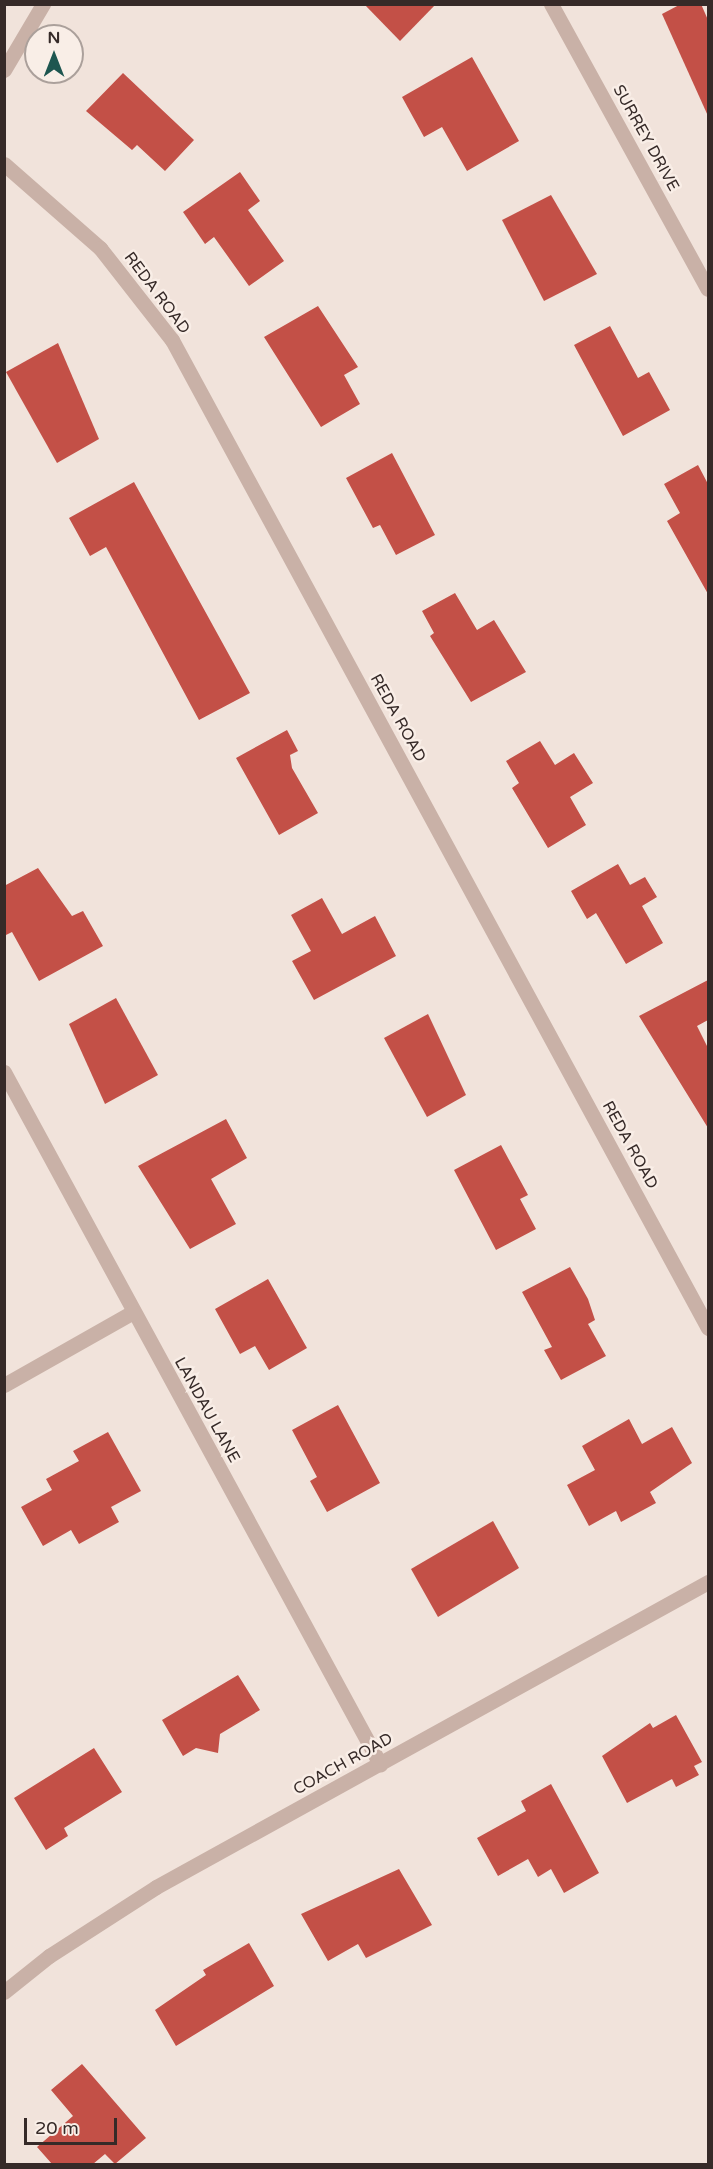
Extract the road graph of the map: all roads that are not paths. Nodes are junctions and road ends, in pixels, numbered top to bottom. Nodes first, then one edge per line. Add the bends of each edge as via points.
1 (43, 4) edge
2 (551, 4) edge
3 (4, 70) edge
4 (4, 164) edge
5 (708, 289) edge
6 (4, 1072) edge
7 (133, 1312) junction
8 (708, 1328) edge
9 (4, 1385) edge
10 (708, 1582) edge
11 (380, 1764) junction
12 (4, 1992) edge

1 - 3 street
2 - 5 street, SURREY DRIVE
4 - 8 street, REDA ROAD via 100,249 172,340
6 - 7 street, LANDAU LANE
7 - 9 street
7 - 11 street, LANDAU LANE
10 - 11 street, COACH ROAD
11 - 12 street, COACH ROAD via 95,1924

